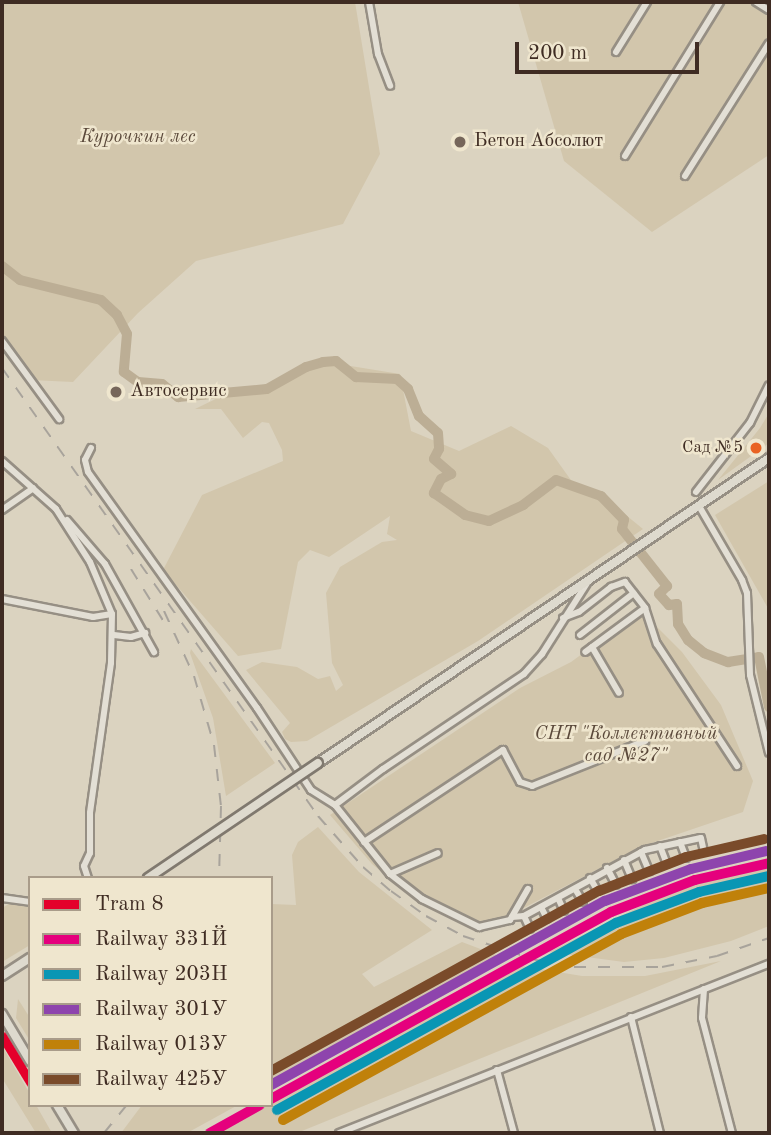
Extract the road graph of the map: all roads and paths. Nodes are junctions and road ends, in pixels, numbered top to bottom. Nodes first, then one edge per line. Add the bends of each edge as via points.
1 (369, 2) edge
2 (647, 2) edge
3 (720, 2) edge
4 (756, 2) edge
5 (769, 10) edge
6 (769, 43) edge
7 (615, 52) dead end
8 (390, 86) dead end
9 (625, 156) dead end
10 (685, 176) dead end
11 (2, 341) edge
12 (769, 385) edge
13 (59, 419) dead end
14 (91, 448) dead end
15 (769, 458) edge
16 (2, 461) edge
17 (33, 488) junction
18 (696, 492) dead end
19 (699, 506) junction
20 (56, 509) junction
21 (2, 510) edge
22 (589, 580) junction
23 (634, 593) junction
24 (2, 599) edge
25 (645, 608) junction
26 (112, 614) junction
27 (563, 618) junction
28 (145, 633) junction
29 (114, 635) junction
30 (580, 635) dead end
31 (592, 647) junction
32 (153, 652) dead end
33 (585, 652) dead end
34 (619, 693) dead end
35 (645, 741) dead end
36 (769, 753) edge
37 (737, 766) dead end
38 (335, 805) junction
39 (364, 842) junction
40 (680, 842) junction
41 (660, 846) junction
42 (640, 852) junction
43 (704, 852) dead end
44 (438, 853) dead end
45 (686, 858) dead end
46 (624, 860) junction
47 (667, 864) dead end
48 (607, 869) junction
49 (649, 871) dead end
50 (390, 874) junction
51 (87, 876) edge
52 (151, 876) edge
53 (590, 878) junction
54 (632, 879) dead end
55 (616, 885) dead end
56 (528, 888) dead end
57 (575, 889) junction
58 (597, 890) dead end
59 (2, 898) edge
60 (558, 898) junction
61 (28, 902) edge
62 (583, 902) dead end
63 (541, 907) junction
64 (564, 911) dead end
65 (524, 916) junction
66 (512, 917) junction
67 (547, 919) dead end
68 (530, 929) dead end
69 (28, 959) edge
70 (769, 964) edge
71 (13, 968) junction
72 (2, 976) edge
73 (2, 982) edge
74 (704, 989) junction
75 (2, 1014) edge
76 (631, 1017) junction
77 (28, 1057) edge
78 (497, 1070) junction
79 (58, 1107) edge
80 (74, 1133) edge
81 (339, 1133) edge
82 (514, 1133) edge
83 (660, 1133) edge
84 (732, 1133) edge

1 - 8 street via 378,54
2 - 7 street
3 - 9 street
4 - 5 street
6 - 10 street
11 - 13 street
12 - 18 street via 750,423
14 - 38 street via 85,460 88,472 311,790
15 - 19 main road
16 - 17 street
17 - 20 street
17 - 21 street
19 - 22 main road
19 - 36 street via 747,593 750,675
20 - 26 street via 90,562
20 - 28 street via 105,564
22 - 27 street
22 - 52 main road, bridge
23 - 25 street
23 - 27 street via 625,582
23 - 30 street
24 - 26 street via 93,617
25 - 31 street
25 - 37 street via 657,644
26 - 29 street
27 - 38 street via 524,674
28 - 29 street
28 - 32 street
29 - 51 street via 90,813 90,853 84,866
31 - 33 street
31 - 34 street
35 - 39 street via 532,786 520,782 503,750
38 - 39 street
39 - 50 street
40 - 41 street
40 - 43 street via 701,838
40 - 45 street
41 - 42 street
41 - 47 street
42 - 46 street
42 - 49 street
44 - 50 street
46 - 48 street
46 - 54 street
48 - 53 street
48 - 55 street
50 - 66 street via 422,899 479,927
53 - 57 street
53 - 58 street
56 - 66 street
57 - 60 street
57 - 62 street
59 - 61 street
60 - 63 street
60 - 64 street
63 - 65 street
63 - 67 street
65 - 66 street
65 - 68 street
69 - 71 main road
70 - 74 street
71 - 72 main road
71 - 73 main road
74 - 76 street
74 - 84 street via 702,1018
75 - 77 main road
76 - 78 street
76 - 83 street
78 - 81 street
78 - 82 street
79 - 80 main road

